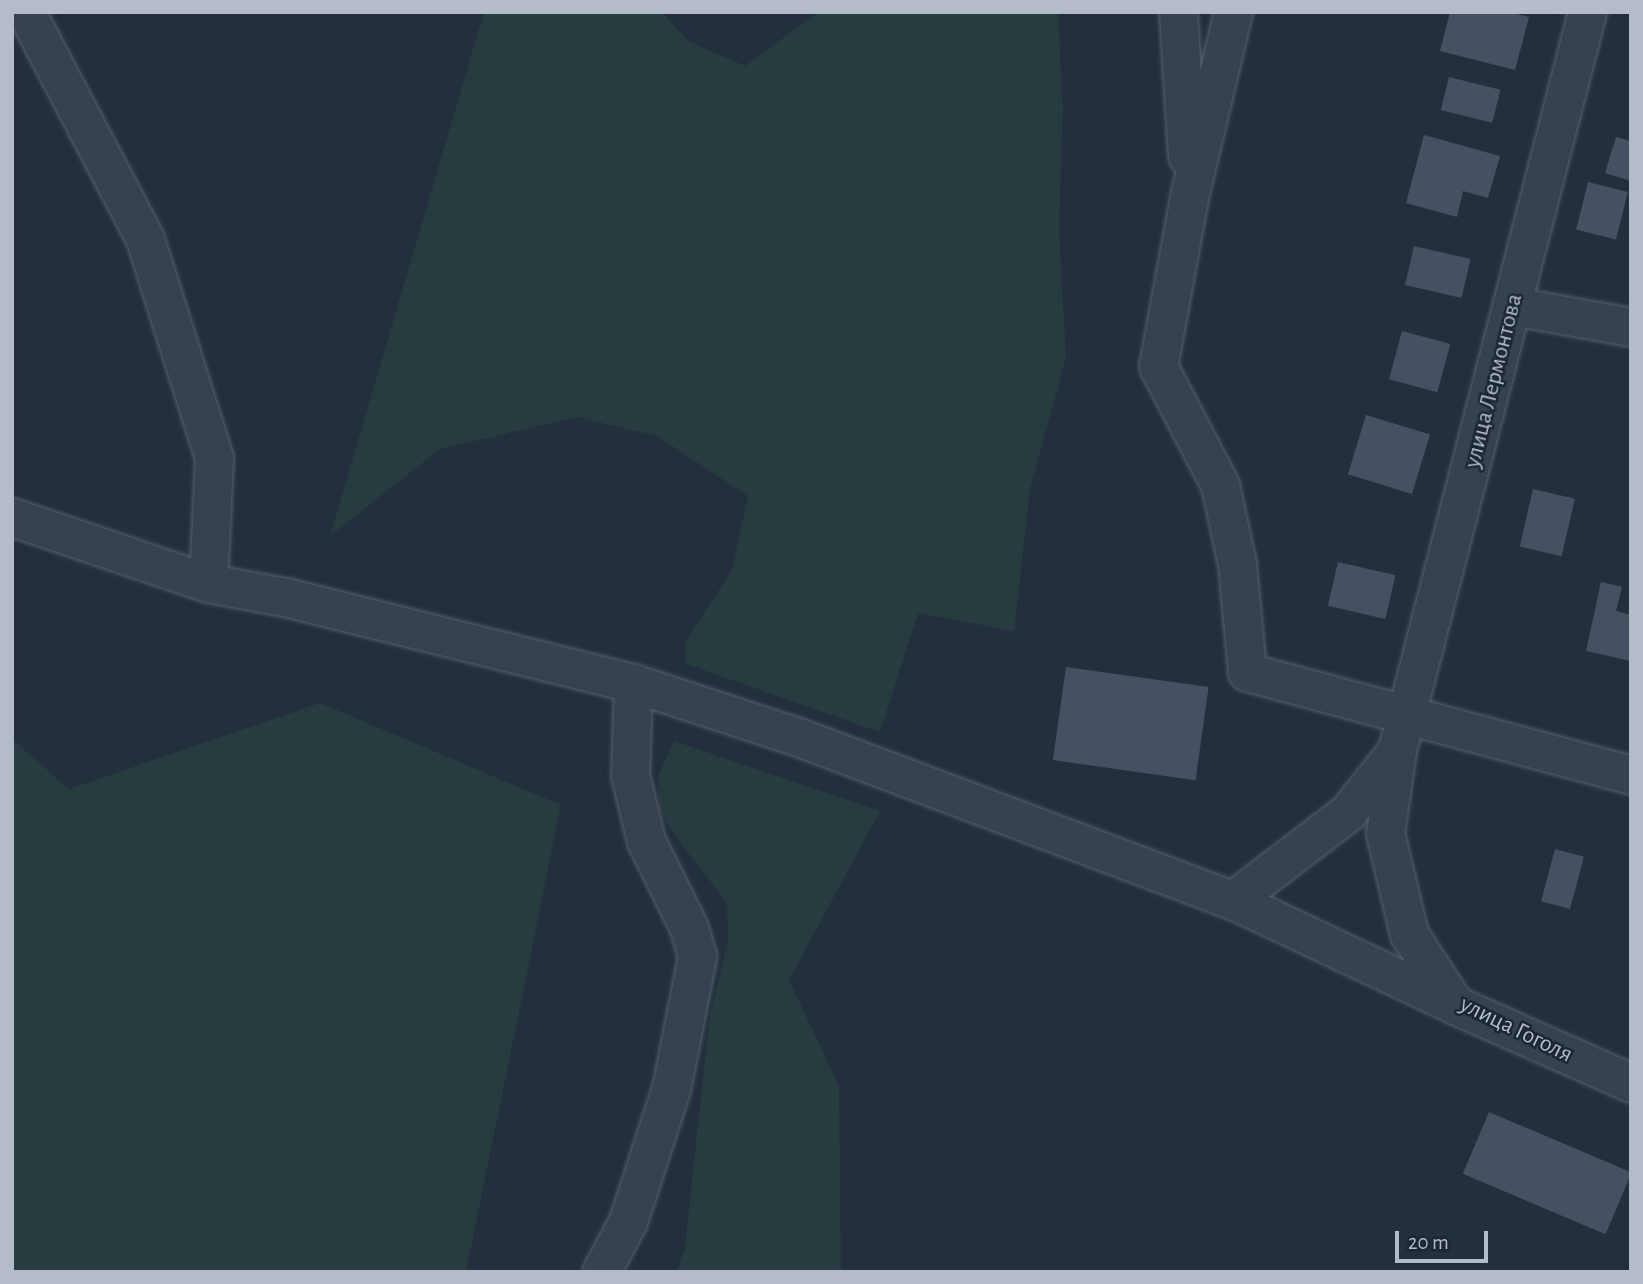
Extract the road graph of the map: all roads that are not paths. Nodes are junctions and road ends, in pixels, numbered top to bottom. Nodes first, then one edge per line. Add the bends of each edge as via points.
1 (26, 12) edge
2 (1178, 12) edge
3 (1233, 12) edge
4 (1587, 12) edge
5 (1190, 192) junction
6 (1513, 306) junction
7 (1631, 327) edge
8 (12, 517) edge
9 (208, 583) junction
10 (633, 683) junction
11 (1402, 733) junction
12 (1631, 775) edge
13 (1233, 900) junction
14 (1455, 1005) junction
15 (1631, 1083) edge
16 (601, 1272) edge

1 - 9 street via 145,239 214,458
2 - 5 street
3 - 5 street
4 - 6 street, улица Лермонтова
5 - 11 street via 1158,366 1220,485 1237,564 1247,672
6 - 7 street
6 - 11 street, улица Лермонтова
8 - 9 street
9 - 10 street via 285,597
10 - 13 street via 800,738
10 - 16 street via 630,775 646,841 690,928 696,956 671,1089 628,1222
11 - 12 street
11 - 13 street via 1348,812
11 - 14 street, улица Гоголя via 1385,833 1409,933
13 - 14 street
14 - 15 street, улица Гоголя

